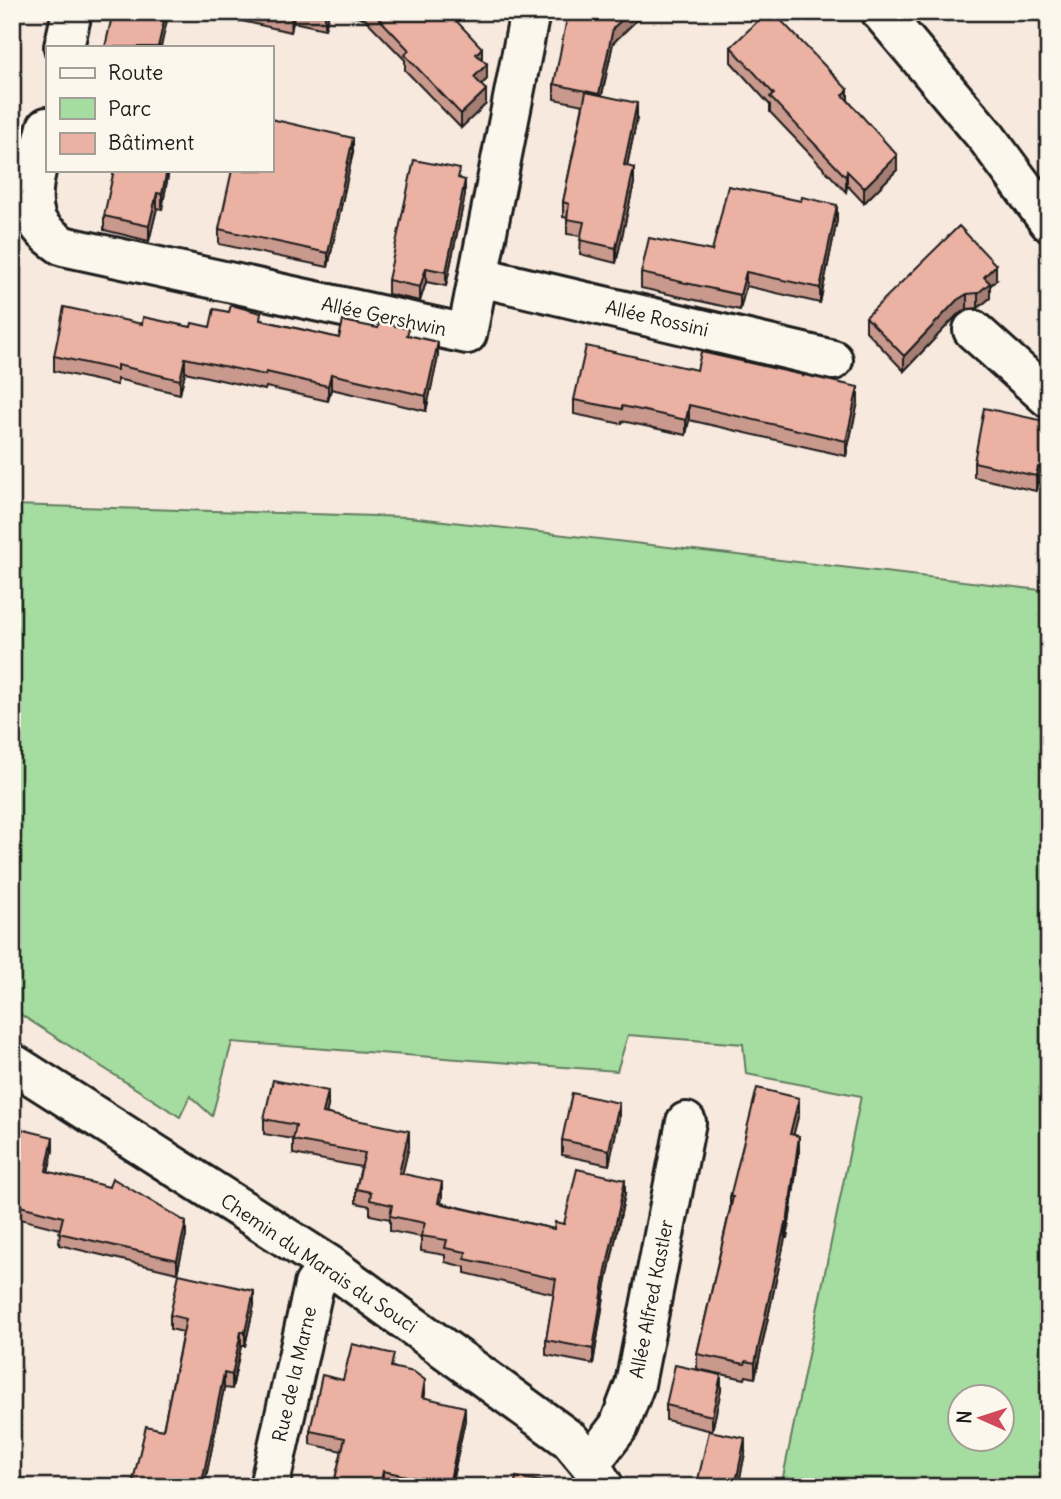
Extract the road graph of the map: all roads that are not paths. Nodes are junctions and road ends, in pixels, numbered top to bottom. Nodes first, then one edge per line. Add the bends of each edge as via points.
1 (72, 12) edge
2 (530, 12) edge
3 (881, 12) edge
4 (64, 46) edge
5 (46, 132) edge
6 (1049, 222) edge
7 (480, 277) junction
8 (973, 330) dead end
9 (833, 360) dead end
10 (1049, 398) edge
11 (12, 1063) edge
12 (686, 1122) dead end
13 (329, 1265) junction
14 (597, 1476) edge
15 (269, 1487) edge

1 - 4 street
2 - 7 street, Allée Gershwin
3 - 6 street via 987,138
5 - 7 street, Allée Gershwin via 32,198 37,221 63,246 467,334
7 - 9 street, Allée Rossini
8 - 10 street
11 - 13 street, Chemin du Marais du Souci
12 - 14 street, Allée Alfred Kastler via 635,1384
13 - 14 street, Chemin du Marais du Souci via 570,1440
13 - 15 street, Rue de la Marne via 314,1284

